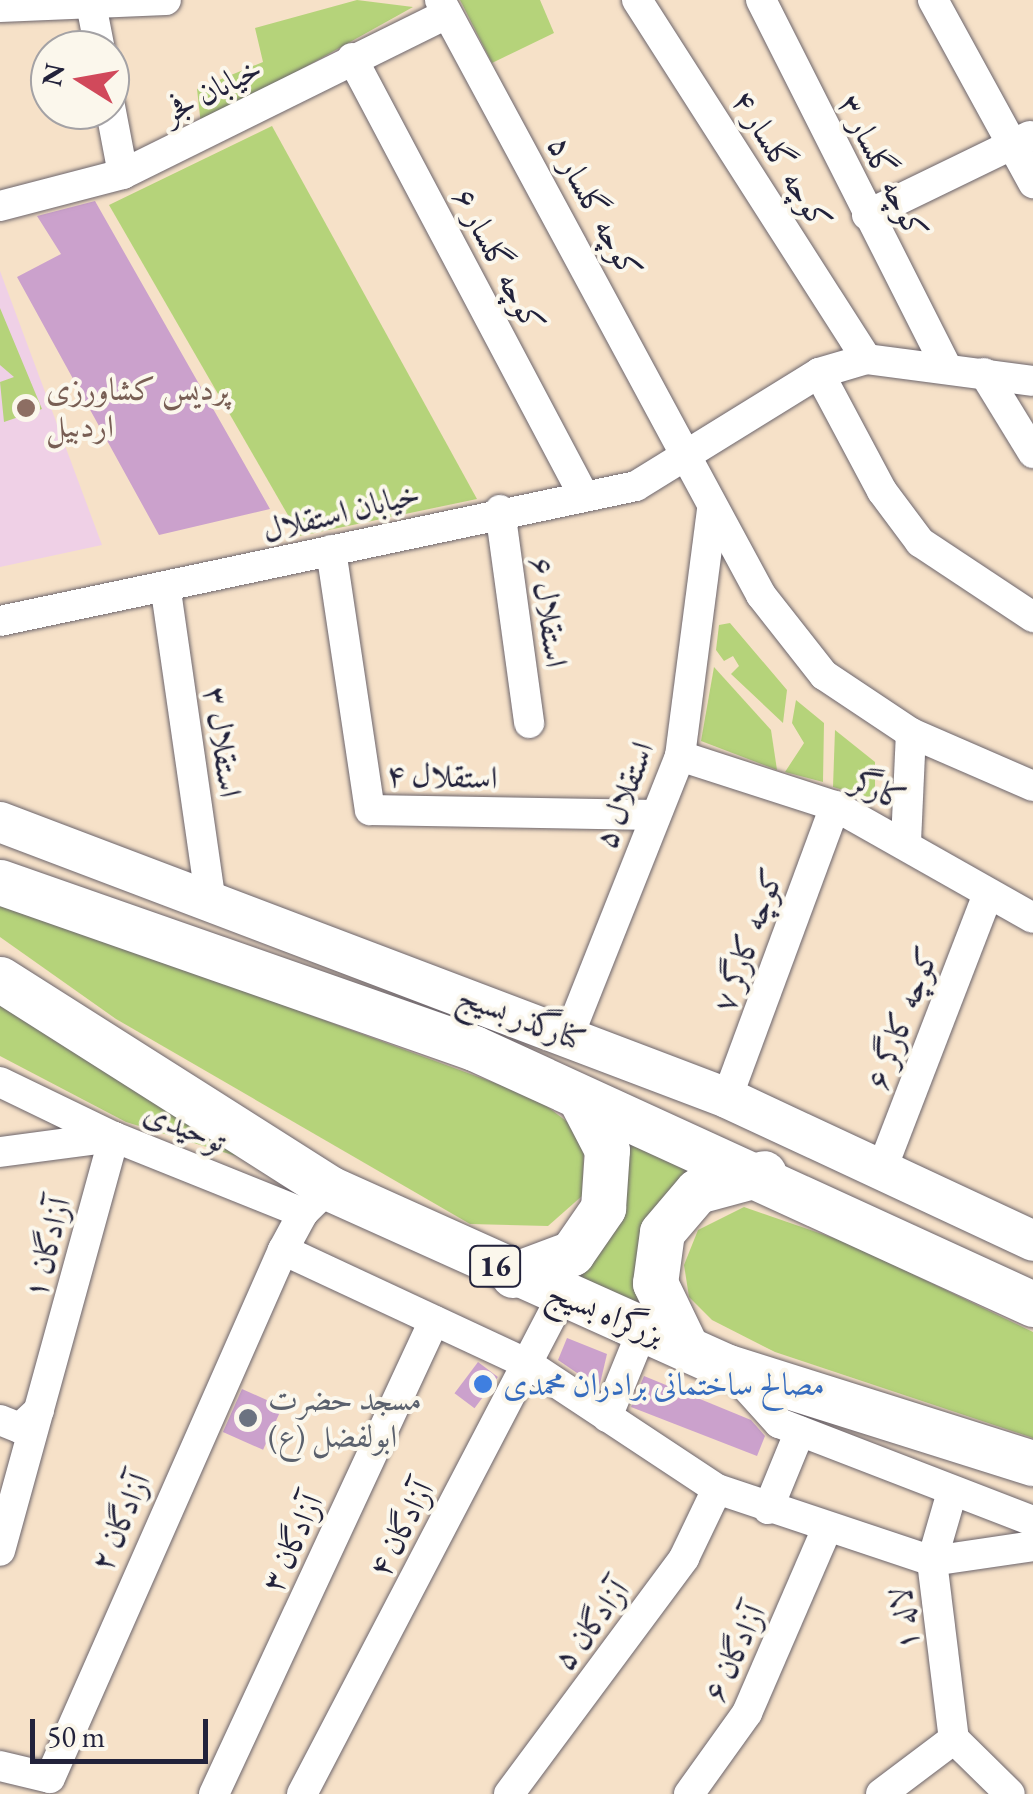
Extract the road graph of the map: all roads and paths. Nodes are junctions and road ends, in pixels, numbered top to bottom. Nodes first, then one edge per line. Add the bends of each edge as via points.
1 (166, 0) edge
2 (636, 0) edge
3 (761, 0) edge
4 (933, 0) edge
5 (49, 4) edge
6 (0, 7) edge
7 (444, 7) edge
8 (92, 9) junction
9 (96, 30) edge
10 (352, 58) junction
11 (115, 130) edge
12 (1024, 139) edge
13 (123, 174) junction
14 (1033, 183) edge
15 (0, 206) edge
16 (868, 215) junction
17 (866, 359) junction
18 (944, 365) junction
19 (819, 373) junction
20 (984, 373) junction
21 (1033, 381) edge
22 (687, 448) junction
23 (1033, 453) edge
24 (584, 494) junction
25 (712, 509) junction
26 (500, 510) junction
27 (331, 550) junction
28 (166, 591) junction
29 (1033, 617) edge
30 (0, 621) edge
31 (529, 723) dead end
32 (910, 733) junction
33 (680, 756) junction
34 (1033, 786) edge
35 (835, 806) junction
36 (654, 815) junction
37 (0, 822) edge
38 (906, 842) junction
39 (0, 882) edge
40 (987, 896) junction
41 (211, 903) junction
42 (1033, 918) edge
43 (0, 979) edge
44 (568, 1035) junction
45 (0, 1082) edge
46 (580, 1098) junction
47 (726, 1098) junction
48 (114, 1136) junction
49 (0, 1152) edge
50 (883, 1166) junction
51 (764, 1174) junction
52 (316, 1200) junction
53 (1033, 1241) edge
54 (283, 1250) junction
55 (514, 1274) junction
56 (562, 1296) junction
57 (1033, 1304) edge
58 (434, 1321) junction
59 (643, 1328) junction
60 (685, 1346) junction
61 (528, 1364) junction
62 (728, 1367) junction
63 (39, 1410) junction
64 (606, 1417) junction
65 (0, 1420) edge
66 (800, 1432) junction
67 (1033, 1464) edge
68 (717, 1489) junction
69 (952, 1492) junction
70 (768, 1509) junction
71 (1033, 1521) edge
72 (826, 1532) junction
73 (1033, 1546) edge
74 (0, 1551) edge
75 (932, 1561) junction
76 (954, 1739) junction
77 (0, 1766) edge
78 (214, 1794) edge
79 (302, 1794) edge
80 (509, 1794) edge
81 (688, 1794) edge
82 (881, 1794) edge
83 (1010, 1794) edge

1 - 8 street
2 - 17 street, کوچه گلسار ۴
3 - 16 street, کوچه گلسار ۳
4 - 12 street
5 - 6 street
5 - 8 street
7 - 10 street, خیابان فجر
7 - 22 street, کوچه گلسار ۵
8 - 9 street
10 - 13 street, خیابان فجر
10 - 24 street, کوچه گلسار ۶
11 - 13 street
12 - 14 street
12 - 16 street
13 - 15 street, خیابان فجر
16 - 18 street, کوچه گلسار ۳
17 - 18 street
17 - 19 street, خیابان استقلال
18 - 20 street
19 - 22 street, خیابان استقلال
19 - 29 street via 882,491 920,542
20 - 21 street
20 - 23 street
22 - 24 street, خیابان استقلال via 648,481
22 - 25 street, کوچه گلسار ۵
24 - 26 street, خیابان استقلال
25 - 32 street, کوچه گلسار ۵ via 761,595 824,675
25 - 33 street, استقلال ۵
26 - 27 street, خیابان استقلال
26 - 31 street, استقلال ۶
27 - 28 street, خیابان استقلال
27 - 36 street, استقلال ۴ via 370,810
28 - 30 street, خیابان استقلال
28 - 41 street, استقلال ۳
32 - 34 street, کوچه گلسار ۵
32 - 38 street
33 - 35 street, کارگر
33 - 36 street, استقلال ۵
35 - 38 street, کارگر
35 - 47 street, کوچه کارگر ۷
36 - 44 street, استقلال ۵
37 - 41 main road, کنارگذر بسیج
38 - 40 street, کارگر
39 - 46 highway via 474,1048
40 - 42 street, کارگر
40 - 50 street, کوچه کارگر ۶
41 - 44 main road, کنارگذر بسیج
43 - 52 highway, بزرگراه بسیج / 16
44 - 47 main road, کنارگذر بسیج
45 - 48 street
46 - 51 highway
46 - 55 highway via 607,1150 603,1208 572,1253
47 - 50 main road, کنارگذر بسیج
48 - 49 street, توحیدی
48 - 52 street, توحیدی
48 - 63 street, آزادگان ۱
50 - 53 main road, کنارگذر بسیج
51 - 57 highway
51 - 60 highway via 697,1191 662,1232 655,1283
52 - 54 street
52 - 55 highway, بزرگراه بسیج / 16
54 - 58 street
54 - 77 street, آزادگان ۲ via 50,1778
55 - 56 highway, بزرگراه بسیج / 16
56 - 59 highway, بزرگراه بسیج / 16
56 - 61 street, آزادگان ۴
58 - 61 street
58 - 78 street, آزادگان ۳
59 - 60 highway, بزرگراه بسیج / 16
59 - 64 street
60 - 62 highway, بزرگراه بسیج / 16
61 - 64 street
61 - 79 street, آزادگان ۴
62 - 66 street via 779,1423
62 - 67 highway, بزرگراه بسیج / 16
63 - 65 street via 20,1428
63 - 74 street, آزادگان ۱
64 - 68 street
66 - 69 street
66 - 70 street
68 - 70 street
68 - 80 street, آزادگان ۵ via 684,1558
69 - 71 street
69 - 75 street, لاله ۱
70 - 72 street
72 - 75 street
72 - 81 street, آزادگان ۶ via 747,1713
73 - 75 street
75 - 76 street, لاله ۱
76 - 82 street
76 - 83 street

